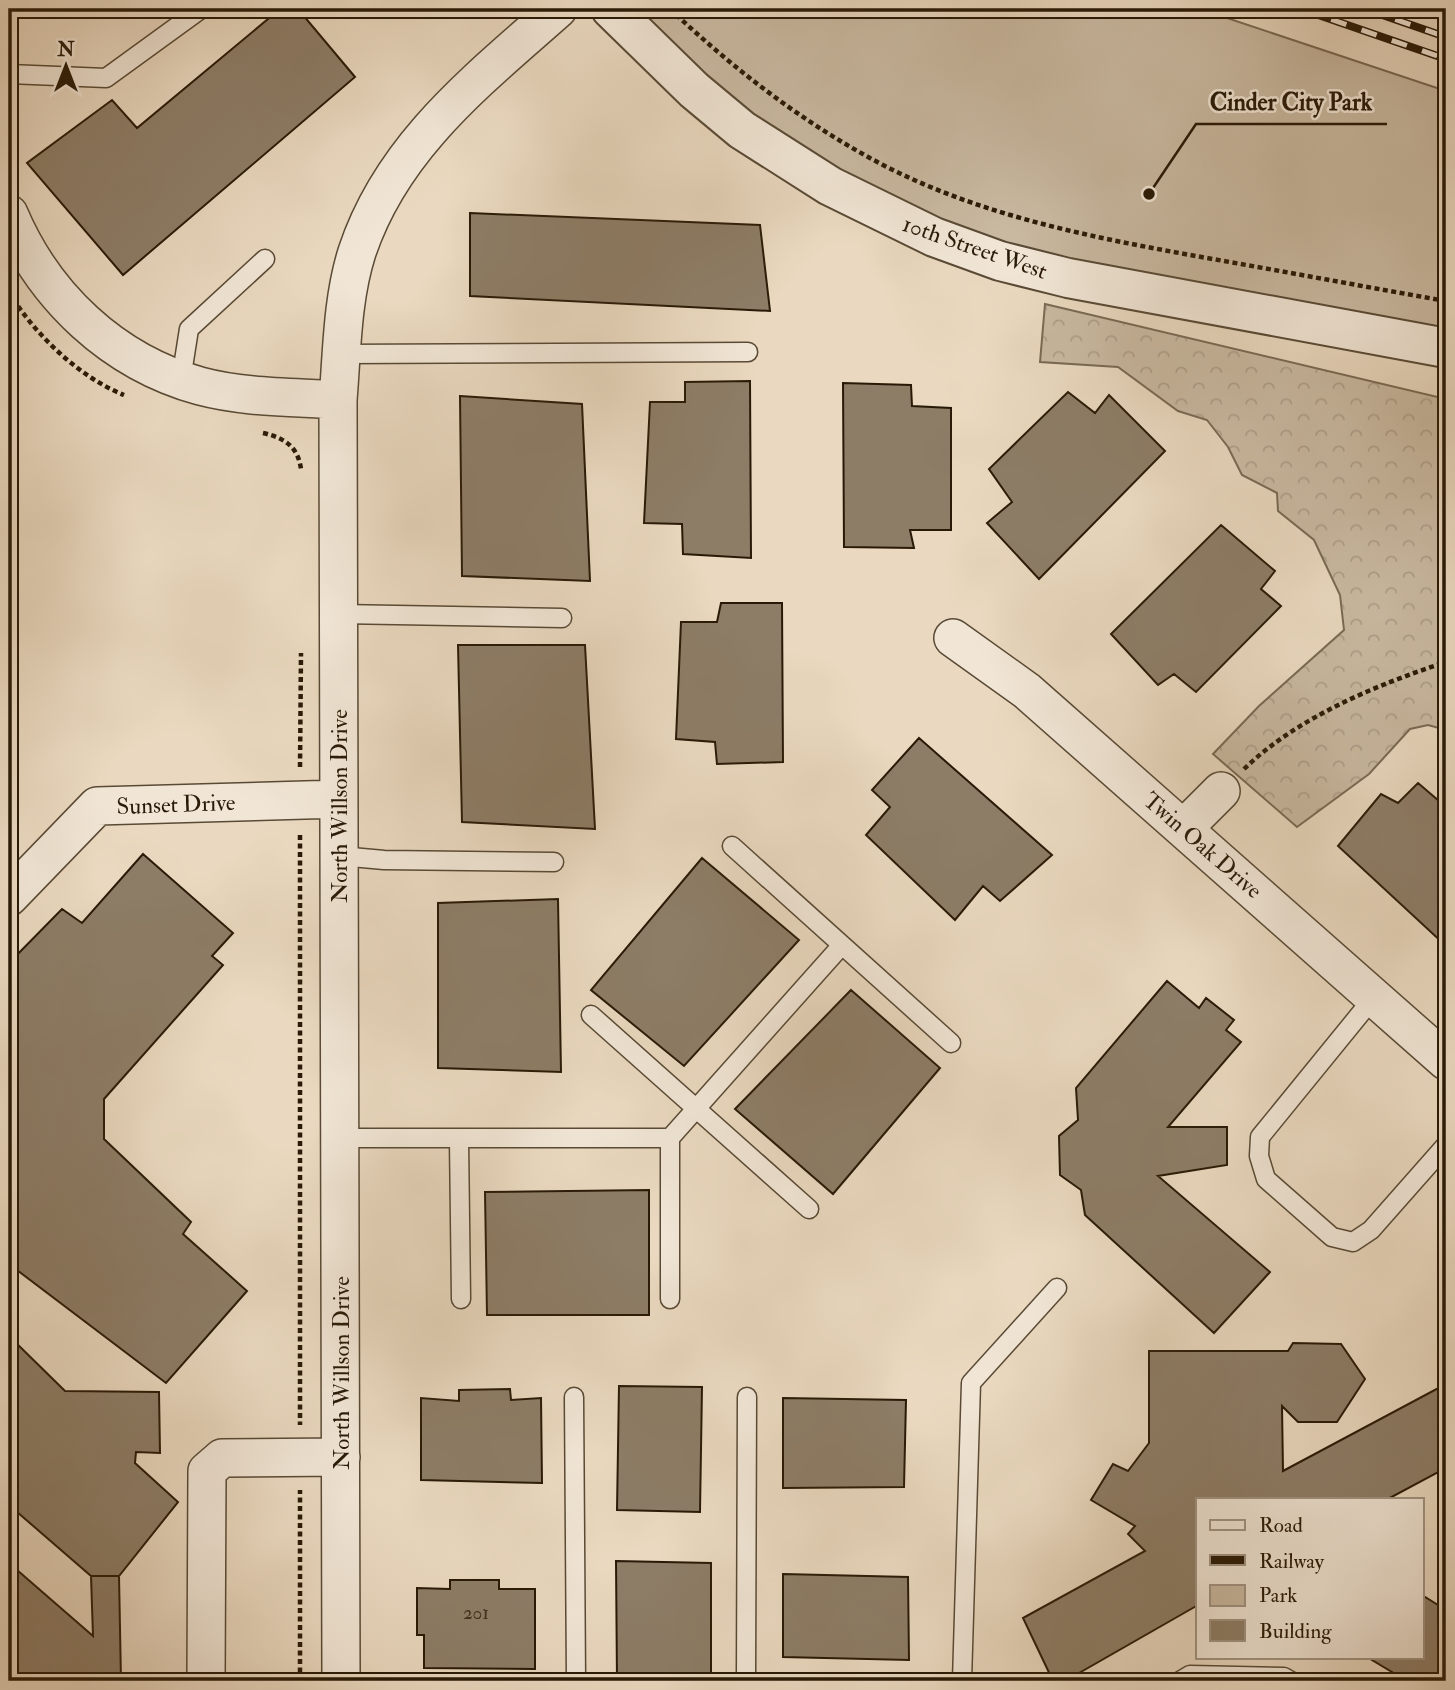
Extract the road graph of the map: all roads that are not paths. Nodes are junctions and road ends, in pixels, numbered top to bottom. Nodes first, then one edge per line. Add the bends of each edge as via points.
1 (201, 9) edge
2 (558, 9) edge
3 (611, 9) edge
4 (9, 74) edge
5 (9, 214) edge
6 (265, 259) dead end
7 (1446, 348) edge
8 (748, 352) dead end
9 (342, 354) junction
10 (181, 380) junction
11 (338, 400) junction
12 (339, 614) junction
13 (562, 618) dead end
14 (953, 638) dead end
15 (1221, 791) road end
16 (339, 799) junction
17 (1184, 828) junction
18 (732, 846) dead end
19 (340, 856) junction
20 (554, 862) dead end
21 (9, 897) edge
22 (842, 945) junction
23 (1374, 997) junction
24 (592, 1015) dead end
25 (951, 1043) dead end
26 (1446, 1061) edge
27 (696, 1110) junction
28 (340, 1138) junction
29 (670, 1138) junction
30 (459, 1140) junction
31 (1446, 1145) edge
32 (809, 1209) dead end
33 (1057, 1288) dead end
34 (461, 1299) dead end
35 (670, 1299) dead end
36 (575, 1397) dead end
37 (747, 1397) dead end
38 (341, 1457) junction
39 (206, 1681) edge
40 (341, 1681) edge
41 (576, 1681) edge
42 (746, 1681) edge
43 (962, 1681) edge
44 (1180, 1681) edge
45 (1292, 1681) edge

1 - 4 lane via 106,78
2 - 9 street, North Willson Drive via 456,99 408,153 376,205 357,253 345,304
3 - 7 street, 10th Street West via 694,90 751,137 830,186 934,237 1000,261 1068,278
5 - 10 street via 23,247 50,287 83,323 163,374
6 - 10 lane via 189,329
8 - 9 lane
9 - 11 street, North Willson Drive
10 - 11 street via 252,395
11 - 12 street, North Willson Drive
12 - 13 lane
12 - 16 street, North Willson Drive
14 - 17 street, Twin Oak Drive via 1027,691
15 - 17 street
16 - 19 street, North Willson Drive
16 - 21 street, Sunset Drive via 97,806
17 - 23 street, Twin Oak Drive
18 - 22 lane
19 - 20 lane
19 - 28 street, North Willson Drive
22 - 25 lane
22 - 27 lane
23 - 26 street, Twin Oak Drive
23 - 31 lane via 1260,1137 1259,1156 1266,1179 1332,1237 1353,1242 1371,1230
24 - 27 lane
27 - 29 lane
27 - 32 lane
28 - 30 lane
28 - 38 street, North Willson Drive
29 - 30 lane
29 - 35 lane
30 - 34 lane
33 - 43 lane via 971,1383
36 - 41 lane
37 - 42 lane
38 - 39 street via 222,1458 206,1471
38 - 40 street, North Willson Drive
44 - 45 lane via 1191,1675 1284,1677

